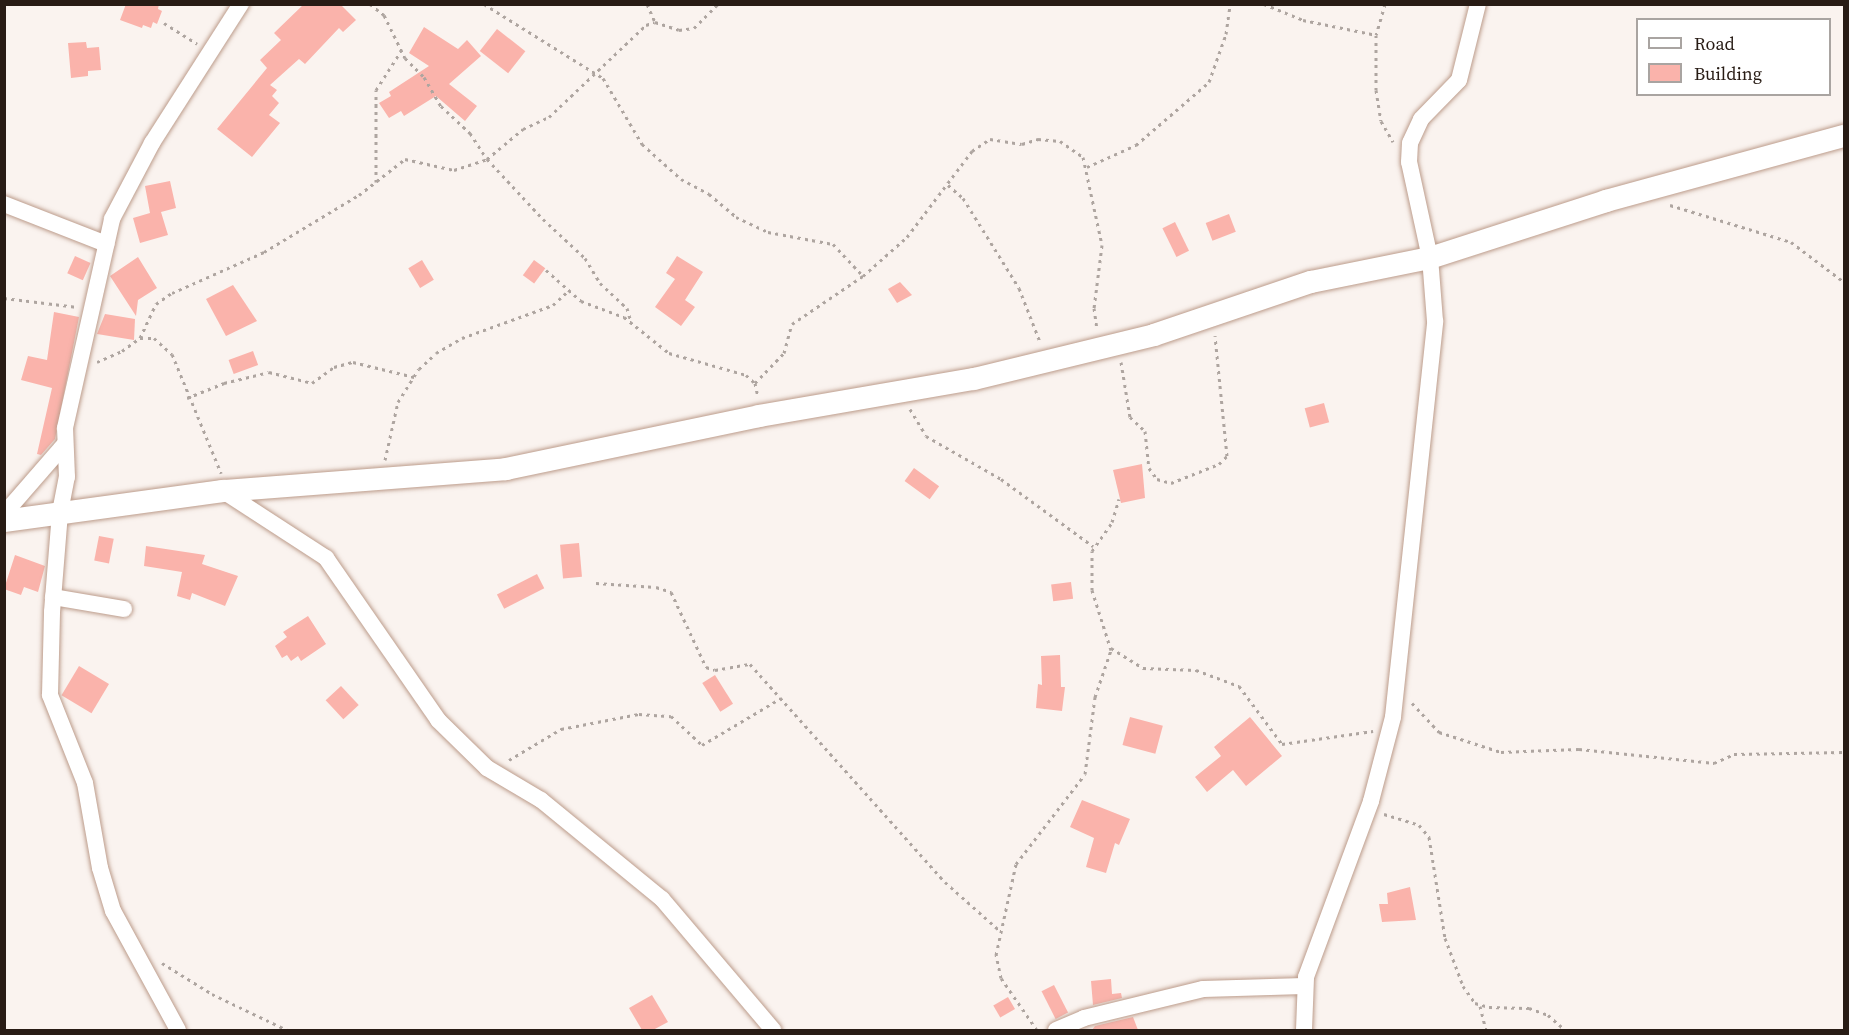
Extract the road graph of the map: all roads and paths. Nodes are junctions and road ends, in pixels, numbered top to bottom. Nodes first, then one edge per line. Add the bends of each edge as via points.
1 (241, 4) edge
2 (370, 4) edge
3 (484, 4) edge
4 (647, 4) edge
5 (718, 4) edge
6 (1230, 4) edge
7 (1264, 4) edge
8 (1385, 4) edge
9 (1478, 4) edge
10 (655, 22) junction
11 (164, 23) dead end
12 (1376, 36) junction
13 (401, 51) junction
14 (212, 52) junction
15 (595, 74) junction
16 (1845, 136) edge
17 (488, 159) junction
18 (1409, 162) junction
19 (1087, 167) junction
20 (376, 182) junction
21 (948, 185) junction
22 (1665, 203) dead end
23 (4, 204) edge
24 (106, 244) junction
25 (1430, 258) junction
26 (546, 270) dead end
27 (862, 276) junction
28 (1845, 282) edge
29 (570, 289) junction
30 (4, 298) edge
31 (90, 309) junction
32 (1212, 314) junction
33 (631, 322) junction
34 (140, 338) junction
35 (1107, 347) junction
36 (1046, 363) junction
37 (81, 368) junction
38 (414, 377) junction
39 (755, 383) junction
40 (904, 391) junction
41 (187, 398) junction
42 (759, 416) junction
43 (64, 446) junction
44 (380, 479) junction
45 (226, 491) junction
46 (1119, 499) dead end
47 (60, 512) junction
48 (4, 514) edge
49 (4, 521) edge
50 (1093, 546) junction
51 (596, 583) dead end
52 (53, 597) junction
53 (124, 609) dead end
54 (1110, 648) junction
55 (1397, 686) junction
56 (780, 698) junction
57 (1390, 729) junction
58 (1845, 752) edge
59 (487, 768) junction
60 (1368, 809) junction
61 (1000, 931) junction
62 (135, 951) junction
63 (1304, 986) junction
64 (1480, 1006) junction
65 (178, 1030) edge
66 (287, 1030) edge
67 (773, 1030) edge
68 (1037, 1030) edge
69 (1056, 1030) edge
70 (1304, 1030) edge
71 (1486, 1030) edge
72 (1565, 1030) edge

1 - 14 street
2 - 13 path via 384,15
3 - 15 path
4 - 10 path
5 - 10 path via 694,28 679,30
6 - 19 path via 1226,34 1209,82 1136,145
7 - 12 path via 1303,20
8 - 12 path
9 - 18 street via 1459,80 1416,128
10 - 15 path via 646,25
11 - 14 path
12 - 18 path via 1381,121
13 - 17 path via 424,77 441,106 470,133
13 - 20 path via 376,90
14 - 24 street via 132,176
15 - 17 path via 549,117 523,129
15 - 27 path via 608,84 642,144 681,178 736,217 768,232 833,244
16 - 25 main road via 1606,201
17 - 20 path via 454,170 405,159
17 - 33 path via 543,219 581,253 600,284 627,308
18 - 25 street
19 - 21 path via 1078,152 1060,141 1038,139 1022,144 990,140 972,151
19 - 35 path via 1102,245 1094,308
20 - 34 path via 264,252 172,293 156,304
21 - 27 path via 907,237
21 - 36 path via 963,198 1019,288
22 - 28 path via 1791,242
23 - 24 street
24 - 31 street
25 - 32 main road via 1311,282
25 - 55 street via 1435,321 1432,372
26 - 29 path
27 - 39 path via 799,318 788,330 784,353
29 - 33 path via 590,308 618,314
29 - 38 path via 553,305 462,338 436,353
30 - 31 path
31 - 37 street
32 - 35 main road
32 - 35 path via 1228,452 1219,464 1188,478 1165,483 1152,474 1146,458 1144,430 1130,417 1123,369
33 - 39 path via 669,354 700,365 740,372
34 - 37 path via 122,351
34 - 41 path via 154,338 172,354
35 - 36 main road
36 - 40 main road
37 - 43 street via 67,416
38 - 41 path via 353,362 334,368 312,383 269,372 224,383
38 - 44 path via 398,402
39 - 42 path
40 - 42 main road
40 - 50 path via 915,422 926,436 1001,479
41 - 45 path
42 - 44 main road via 506,469
43 - 47 street via 67,477
43 - 48 street
44 - 45 main road
45 - 47 main road
45 - 59 street via 326,558 424,703
46 - 50 path via 1105,534
47 - 49 main road
47 - 52 street
50 - 54 path via 1092,590
51 - 56 path via 656,586 671,592 706,667 716,670 750,664
52 - 53 street
52 - 62 street via 50,695 85,783 100,868 113,911
54 - 57 path via 1143,668 1197,670 1239,686 1282,744
54 - 61 path via 1093,706 1085,774 1016,864
55 - 57 street
55 - 58 path via 1439,732 1501,752 1579,750 1714,763 1734,754
56 - 59 path via 702,745 671,716 639,714 561,729 508,761
56 - 61 path via 945,882
57 - 60 street
59 - 67 street via 541,800 662,899
60 - 63 street
60 - 64 path via 1419,825 1429,837 1445,938 1462,986
61 - 68 path via 998,970 1017,1006
62 - 65 street
62 - 66 path
63 - 69 street via 1203,989 1084,1018
63 - 70 street
64 - 71 path
64 - 72 path via 1519,1005 1548,1015

